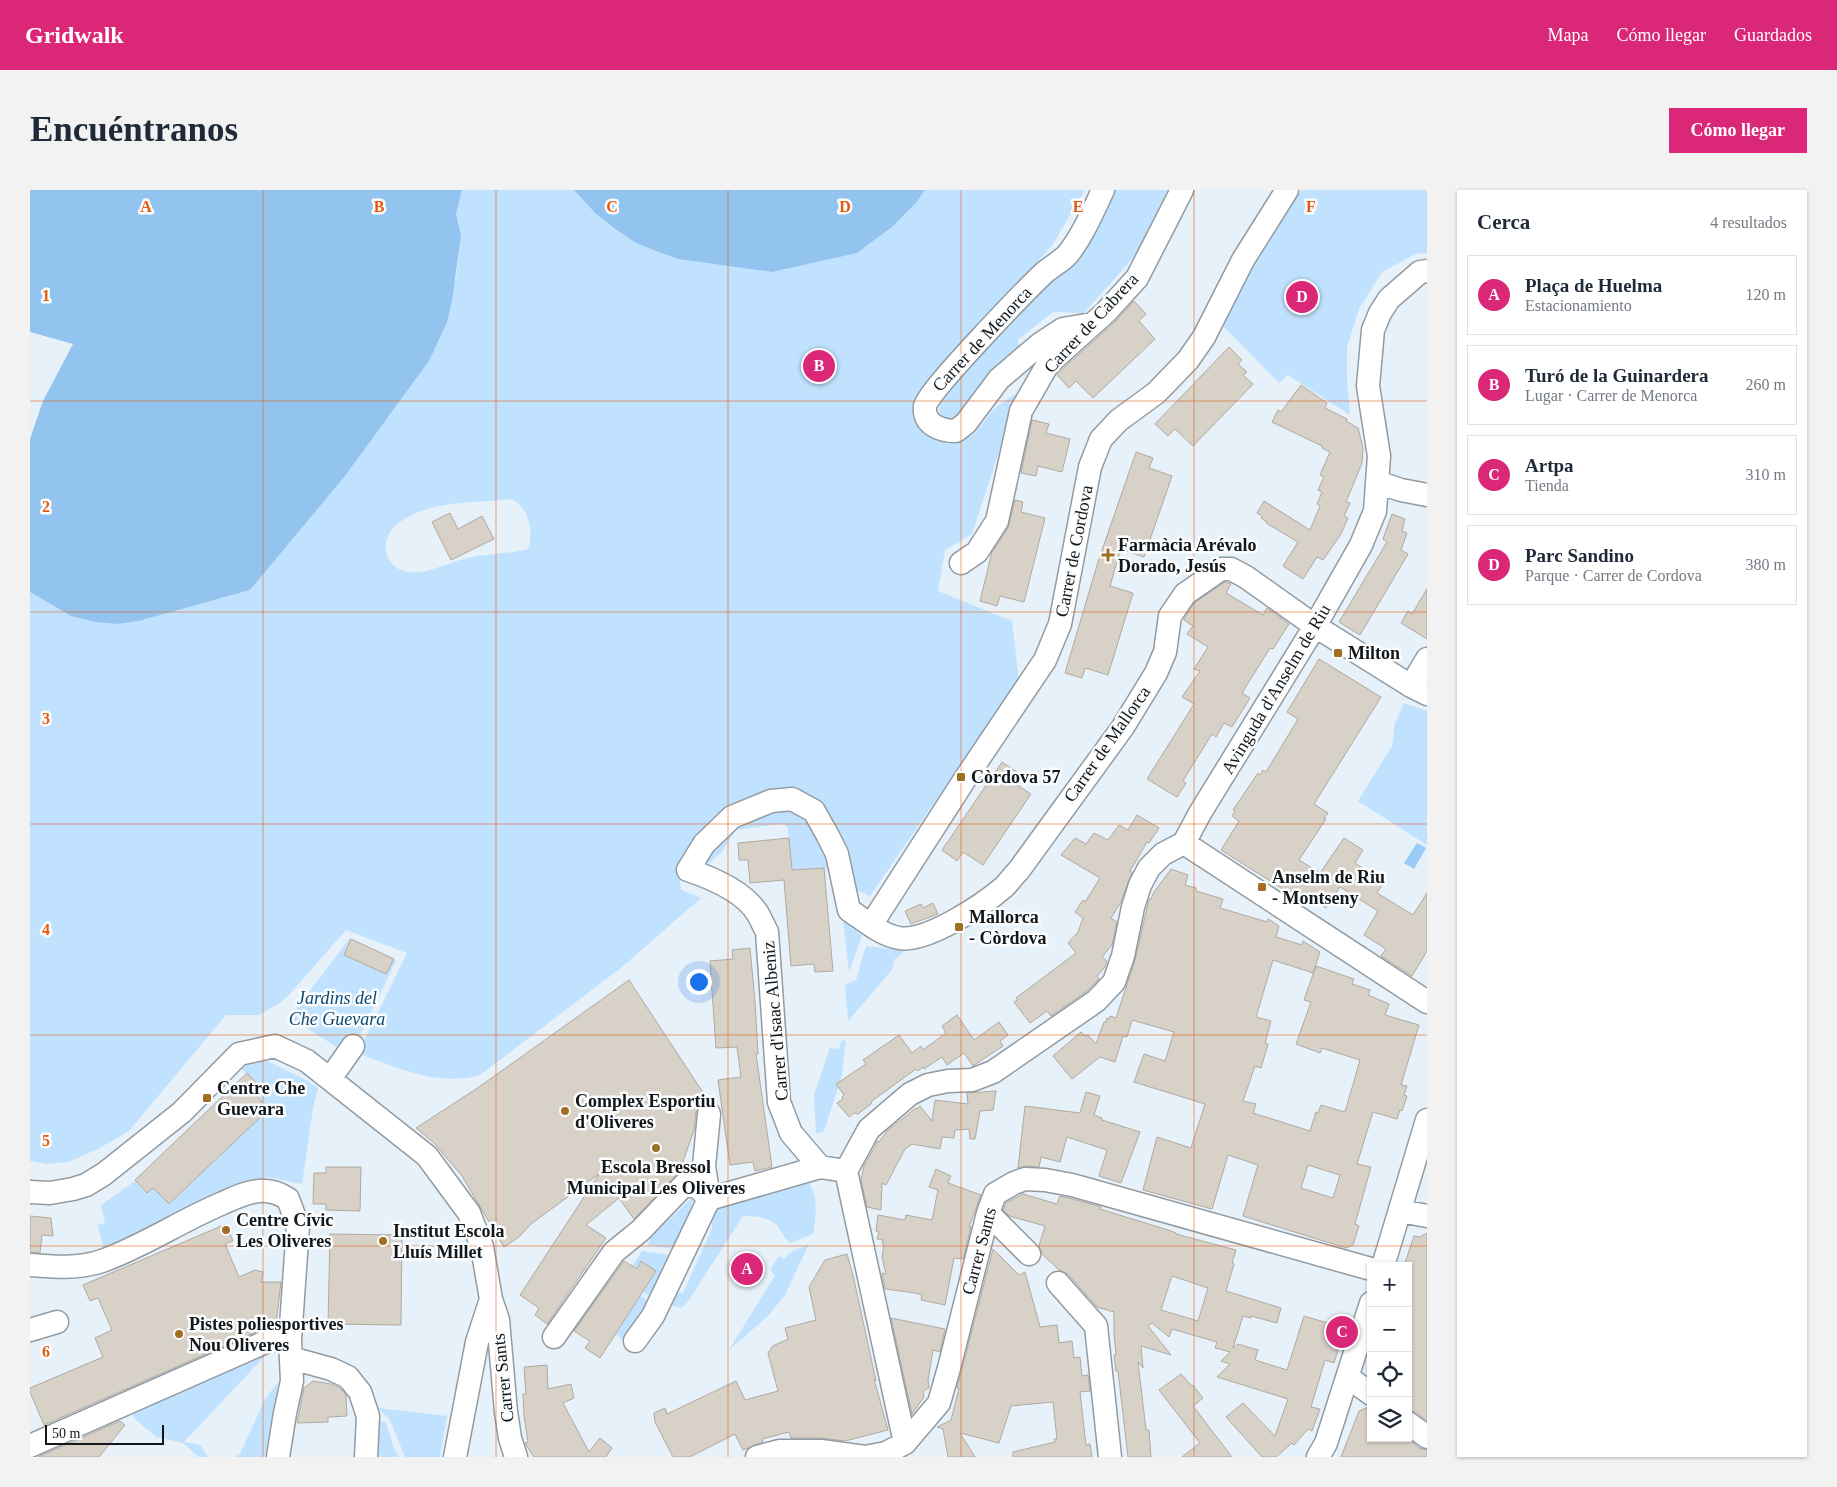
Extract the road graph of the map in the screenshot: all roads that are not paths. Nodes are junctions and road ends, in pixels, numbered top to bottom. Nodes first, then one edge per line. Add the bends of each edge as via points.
1 (1103, 190) edge
2 (1182, 190) edge
3 (1287, 190) edge
4 (1427, 271) edge
5 (1092, 324) junction
6 (1377, 482) junction
7 (1427, 495) edge
8 (961, 564) dead end
9 (1315, 626) junction
10 (1427, 659) edge
11 (1419, 690) edge
12 (1184, 843) junction
13 (871, 925) junction
14 (1427, 1002) edge
15 (353, 1046) dead end
16 (330, 1079) junction
17 (709, 1114) dead end
18 (1427, 1120) edge
19 (820, 1167) junction
20 (846, 1171) junction
21 (1419, 1176) edge
22 (30, 1192) edge
23 (709, 1199) junction
24 (1400, 1211) junction
25 (988, 1213) junction
26 (1427, 1216) edge
27 (1029, 1254) dead end
28 (1384, 1262) edge
29 (30, 1265) edge
30 (1367, 1268) edge
31 (1058, 1283) dead end
32 (491, 1299) junction
33 (1370, 1307) edge
34 (57, 1322) dead end
35 (30, 1330) edge
36 (554, 1337) dead end
37 (635, 1341) dead end
38 (291, 1349) junction
39 (1348, 1377) junction
40 (1367, 1391) edge
41 (1412, 1426) edge
42 (1427, 1437) edge
43 (905, 1443) junction
44 (30, 1446) edge
45 (278, 1457) edge
46 (366, 1457) edge
47 (455, 1457) edge
48 (516, 1457) edge
49 (757, 1457) edge
50 (1110, 1457) edge
51 (1318, 1457) edge

1 - 5 street, Carrer de Menorca via 1068,255 1044,273 930,395 925,406 934,427 942,431 956,431 999,380 1040,344 1062,329
2 - 5 street, Carrer de Cabrera via 1136,278
3 - 13 street, Carrer de Cordova via 1243,260 1204,337 1188,360 1156,393 1119,420 1101,439 1090,467 1060,624 1040,661
4 - 6 street, Avinguda d'Anselm de Riu via 1420,272 1389,299 1373,330 1368,386 1379,456
5 - 8 street, Carrer de Cabrera via 1048,364 1021,411 997,520 978,552
6 - 7 street
6 - 9 street, Avinguda d'Anselm de Riu via 1375,510 1362,545
9 - 11 street
9 - 12 street, Avinguda d'Anselm de Riu
9 - 13 street, Carrer de Mallorca via 1246,577 1231,569 1221,569 1185,594 1170,616 1165,652 1156,673 1123,727 1004,887 955,920 913,939 898,938
10 - 11 street
12 - 14 street
12 - 20 street via 1163,854 1149,868 1133,907 1114,982 1096,1001 993,1072 972,1080 928,1085 910,1094 869,1129
13 - 19 street, Carrer d'Isaac Albeniz via 849,910 837,854 814,811 792,799 771,801 732,817 704,844 688,870 714,879 740,896 757,912 767,932 779,1102 791,1133
15 - 16 street
16 - 22 street, Carrer Sants via 308,1061 275,1046 239,1054 182,1112 104,1174 86,1185 67,1190
16 - 32 street, Carrer Sants via 427,1156 469,1213 482,1247
17 - 23 street via 704,1166
18 - 21 street
19 - 20 street
19 - 23 street
20 - 43 street
21 - 24 street
23 - 36 street via 698,1187 684,1185 641,1230 614,1252
23 - 37 street via 653,1316
24 - 26 street
24 - 28 street
25 - 27 street
25 - 30 street, Carrer Sants via 995,1194 1025,1179 1045,1180
25 - 43 street, Carrer Sants via 939,1403
29 - 38 street via 76,1266 101,1262 247,1193 271,1191 288,1199 298,1226
31 - 50 street via 1096,1326
32 - 47 street via 477,1342
32 - 48 street, Carrer Sants via 498,1320 506,1412
33 - 39 street
34 - 35 street
38 - 44 street via 270,1340
38 - 45 street via 292,1381
38 - 46 street via 348,1377 360,1392 368,1416
39 - 40 street
39 - 51 street via 1326,1443
41 - 42 street
43 - 49 street, Carrer Sants via 886,1453 865,1457 821,1451 779,1451

